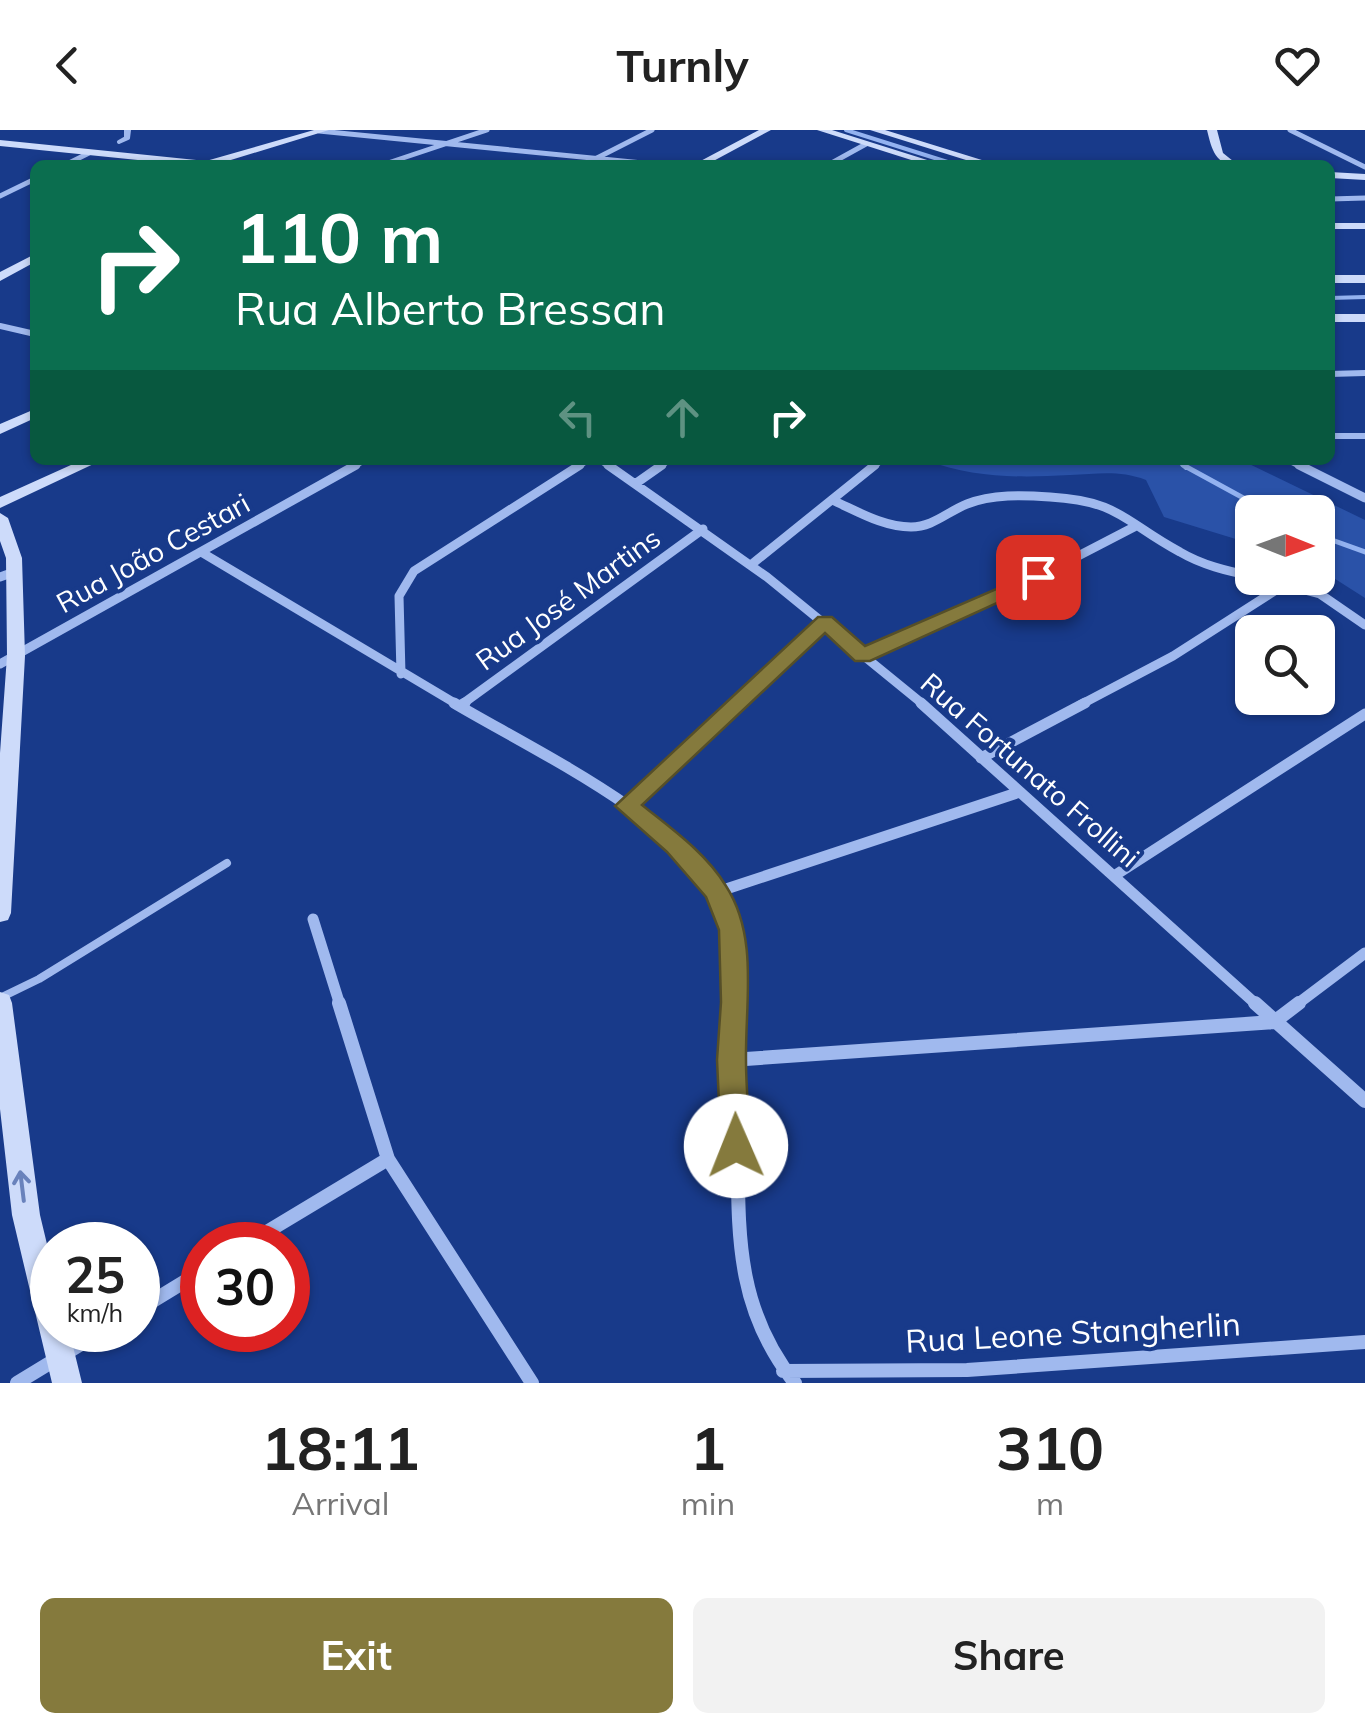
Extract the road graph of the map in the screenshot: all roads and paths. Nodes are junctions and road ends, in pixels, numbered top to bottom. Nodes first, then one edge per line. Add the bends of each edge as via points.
1 (488, 130) edge
2 (652, 130) edge
3 (766, 130) edge
4 (822, 130) edge
5 (875, 130) edge
6 (1212, 130) edge
7 (1290, 130) edge
8 (321, 131) edge
9 (0, 143) edge
10 (866, 144) junction
11 (444, 145) junction
12 (89, 153) junction
13 (966, 158) junction
14 (75, 160) edge
15 (163, 160) edge
16 (219, 160) edge
17 (398, 160) edge
18 (594, 160) joint
19 (708, 160) edge
20 (837, 160) edge
21 (921, 160) edge
22 (962, 160) edge
23 (973, 160) edge
24 (1226, 160) edge
25 (1365, 167) edge
26 (1335, 175) edge
27 (1365, 178) edge
28 (30, 182) edge
29 (22, 186) junction
30 (30, 188) edge
31 (0, 196) edge
32 (1365, 198) edge
33 (1335, 199) edge
34 (1335, 226) edge
35 (1365, 226) edge
36 (30, 260) edge
37 (0, 277) edge
38 (1335, 279) edge
39 (1365, 279) edge
40 (1335, 318) edge
41 (1365, 318) edge
42 (0, 326) edge
43 (30, 333) edge
44 (1365, 373) edge
45 (1335, 374) edge
46 (30, 415) edge
47 (0, 430) edge
48 (1335, 436) edge
49 (1365, 436) edge
50 (83, 465) edge
51 (356, 465) edge
52 (580, 465) edge
53 (607, 465) edge
54 (663, 465) edge
55 (876, 465) edge
56 (1298, 465) edge
57 (635, 484) junction
58 (1365, 498) edge
59 (832, 500) junction
60 (0, 504) edge
61 (0, 518) edge
62 (1136, 526) junction
63 (703, 529) junction
64 (201, 552) junction
65 (752, 564) junction
66 (7, 567) edge
67 (1235, 572) edge
68 (1269, 595) edge
69 (1321, 595) edge
70 (825, 622) junction
71 (1365, 625) edge
72 (863, 656) junction
73 (8, 660) edge
74 (401, 674) junction
75 (460, 706) junction
76 (1365, 714) edge
77 (982, 758) junction
78 (1020, 792) junction
79 (5, 797) edge
80 (626, 806) junction
81 (227, 864) dead end
82 (1117, 874) junction
83 (717, 892) junction
84 (0, 913) edge
85 (313, 919) dead end
86 (1365, 953) edge
87 (0, 1000) edge
88 (1274, 1022) junction
89 (731, 1060) junction
90 (1365, 1101) edge
91 (388, 1159) junction
92 (283, 1222) edge
93 (1365, 1342) edge
94 (81, 1352) edge
95 (62, 1370) edge
96 (783, 1371) junction
97 (972, 1377) edge
98 (17, 1383) edge
99 (532, 1383) edge
100 (795, 1383) edge

1 - 11 street
2 - 18 street
3 - 19 street
4 - 10 street
5 - 13 street
6 - 24 street
7 - 25 street
8 - 11 street
8 - 16 street
9 - 12 street
10 - 20 street
10 - 21 street
11 - 17 street
11 - 18 street
12 - 14 street
12 - 15 street
13 - 22 street
13 - 23 street
26 - 27 street
28 - 29 street
29 - 30 street
29 - 31 street
32 - 33 street
34 - 35 street
36 - 37 street
38 - 39 street
40 - 41 street
42 - 43 street
44 - 45 street
46 - 47 street
48 - 49 street
50 - 60 street
51 - 64 street, Rua João Cestari
52 - 74 street via 414,571 399,596
53 - 57 street, Rua Fortunato Frollini
54 - 57 street, Rua José Martins
55 - 59 street
56 - 58 street
57 - 63 street, Rua Fortunato Frollini
59 - 62 street via 885,523 915,527 968,502 999,497 1098,502
59 - 65 street
61 - 66 street
62 - 67 street via 1200,563
62 - 72 street via 1005,594
63 - 65 street, Rua Fortunato Frollini
63 - 75 street, Rua José Martins
64 - 73 street, Rua João Cestari
64 - 74 street
65 - 70 street, Rua Fortunato Frollini
66 - 73 street
68 - 77 street via 1173,656
69 - 71 street
70 - 72 street, Rua Fortunato Frollini
70 - 80 street
72 - 77 street, Rua Fortunato Frollini
73 - 79 street
74 - 75 street
75 - 80 street
76 - 82 street
77 - 78 street, Rua Fortunato Frollini
78 - 82 street, Rua Fortunato Frollini
78 - 83 street
79 - 84 street
80 - 83 street via 676,846
81 - 87 lane
82 - 88 street, Rua Fortunato Frollini
83 - 89 street via 732,930
85 - 91 street
86 - 88 street
95 -> 87 street via 26,1215
88 - 89 street
88 - 90 street, Rua Fortunato Frollini
89 - 96 street via 734,1178 748,1298
91 - 92 street
91 - 99 street
93 - 97 street, Rua Leone Stangherlin
94 - 95 street
95 - 98 street
96 - 97 street, Rua Leone Stangherlin
96 - 100 street

